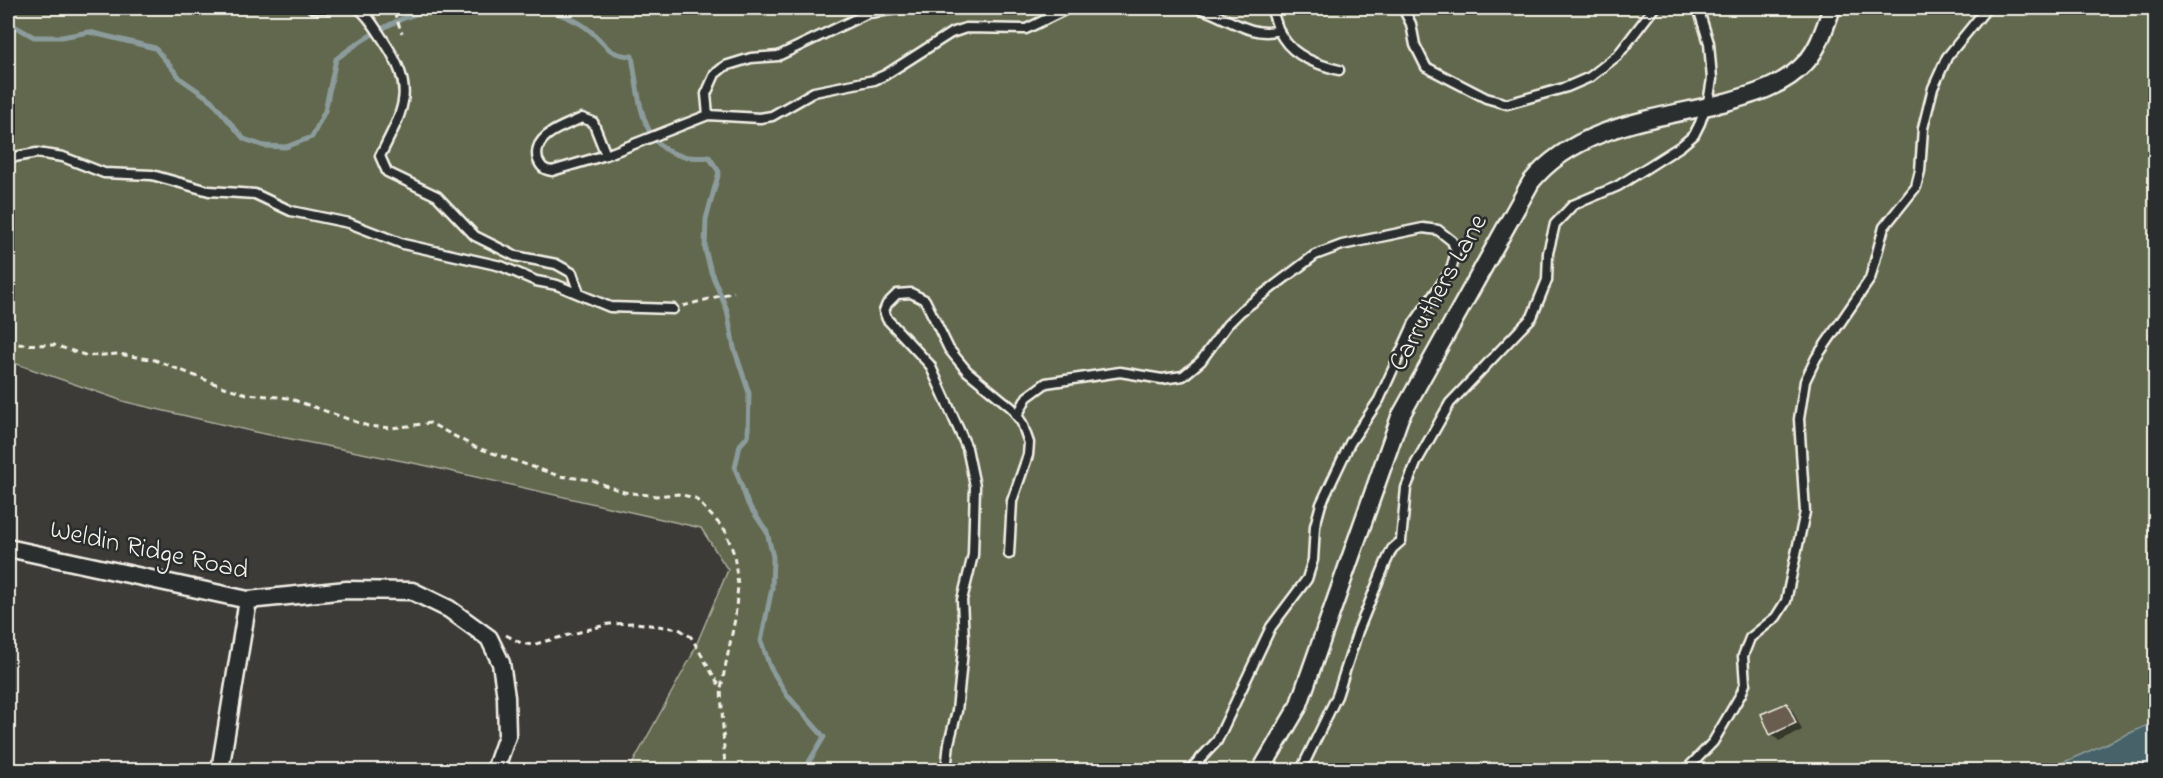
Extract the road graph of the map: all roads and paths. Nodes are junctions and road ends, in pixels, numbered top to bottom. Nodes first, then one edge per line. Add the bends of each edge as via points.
1 (312, 8) edge
2 (328, 8) edge
3 (358, 8) edge
4 (906, 8) edge
5 (1069, 8) edge
6 (1198, 8) edge
7 (1269, 8) edge
8 (1403, 8) edge
9 (1654, 8) edge
10 (1698, 8) edge
11 (1832, 8) edge
12 (1987, 8) edge
13 (394, 12) dead end
14 (1279, 30) junction
15 (402, 33) dead end
16 (1339, 70) dead end
17 (1706, 106) junction
18 (708, 115) junction
19 (606, 155) junction
20 (8, 158) edge
21 (734, 292) dead end
22 (579, 293) junction
23 (673, 309) joint
24 (8, 344) edge
25 (1017, 416) junction
26 (8, 550) edge
27 (1009, 554) dead end
28 (248, 600) junction
29 (504, 634) dead end
30 (721, 688) junction
31 (220, 771) edge
32 (495, 771) edge
33 (725, 771) edge
34 (946, 771) edge
35 (1190, 771) edge
36 (1261, 771) edge
37 (1301, 771) edge
38 (1686, 771) edge

1 - 2 lane
3 - 22 lane via 399,64 405,87 401,109 380,156 387,172 437,196 475,236 501,251 572,273
4 - 18 lane via 868,13 778,56 725,66 715,74 706,94
5 - 18 lane via 1026,29 966,28 951,33 885,75 814,92 772,116
6 - 14 lane via 1246,29
7 - 14 lane
8 - 9 lane via 1426,67 1486,98 1507,104 1568,87 1598,72 1618,55
10 - 17 lane via 1711,59 1712,80
11 - 17 street, Carruthers Lane via 1815,50 1789,77 1752,94
12 - 38 lane via 1947,57 1933,88 1923,128 1916,187 1884,227 1869,279 1805,381 1799,419 1805,499 1803,526 1786,601 1776,617 1750,638 1743,656 1745,684 1741,694 1719,733
13 - 15 path
14 - 16 lane via 1283,39 1303,56
17 - 36 street, Carruthers Lane via 1586,139 1554,159 1527,189 1400,417 1298,707
17 - 37 lane via 1694,135 1681,146 1618,186 1573,205 1556,225 1547,280 1532,317 1450,404 1416,464 1406,488 1401,541 1386,562 1337,696
18 - 19 lane
19 - 19 lane via 593,122 582,118 544,138 537,147 544,170 552,171
20 - 22 lane via 37,153 63,157 104,172 152,175 209,191 255,194 291,211 349,222 397,242 501,266
21 - 23 path
22 - 23 lane via 610,307
24 - 30 path via 54,345 88,356 119,354 155,360 246,394 288,398 368,426 392,428 430,423 475,447 560,476 591,480 624,492 695,498 725,530 734,554 738,585 735,619
25 - 27 lane via 1029,443 1011,501
25 - 34 lane via 1002,398 967,371 949,349 925,300 903,292 891,298 884,311 887,319 930,365 967,448 975,486 973,555 962,600 964,640
25 - 35 lane via 1027,397 1046,383 1120,372 1162,379 1183,376 1201,361 1241,311 1299,265 1329,249 1423,228 1438,230 1452,241 1456,251 1452,270 1413,323 1384,389 1350,442 1322,504 1314,525 1311,572 1271,627 1217,741
26 - 28 street, Weldin Ridge Road
28 - 31 street
28 - 32 street, Weldin Ridge Road via 347,590 412,591 449,609 489,638 501,663 507,736
29 - 30 path via 532,645 609,624 679,629 691,637
30 - 33 path

